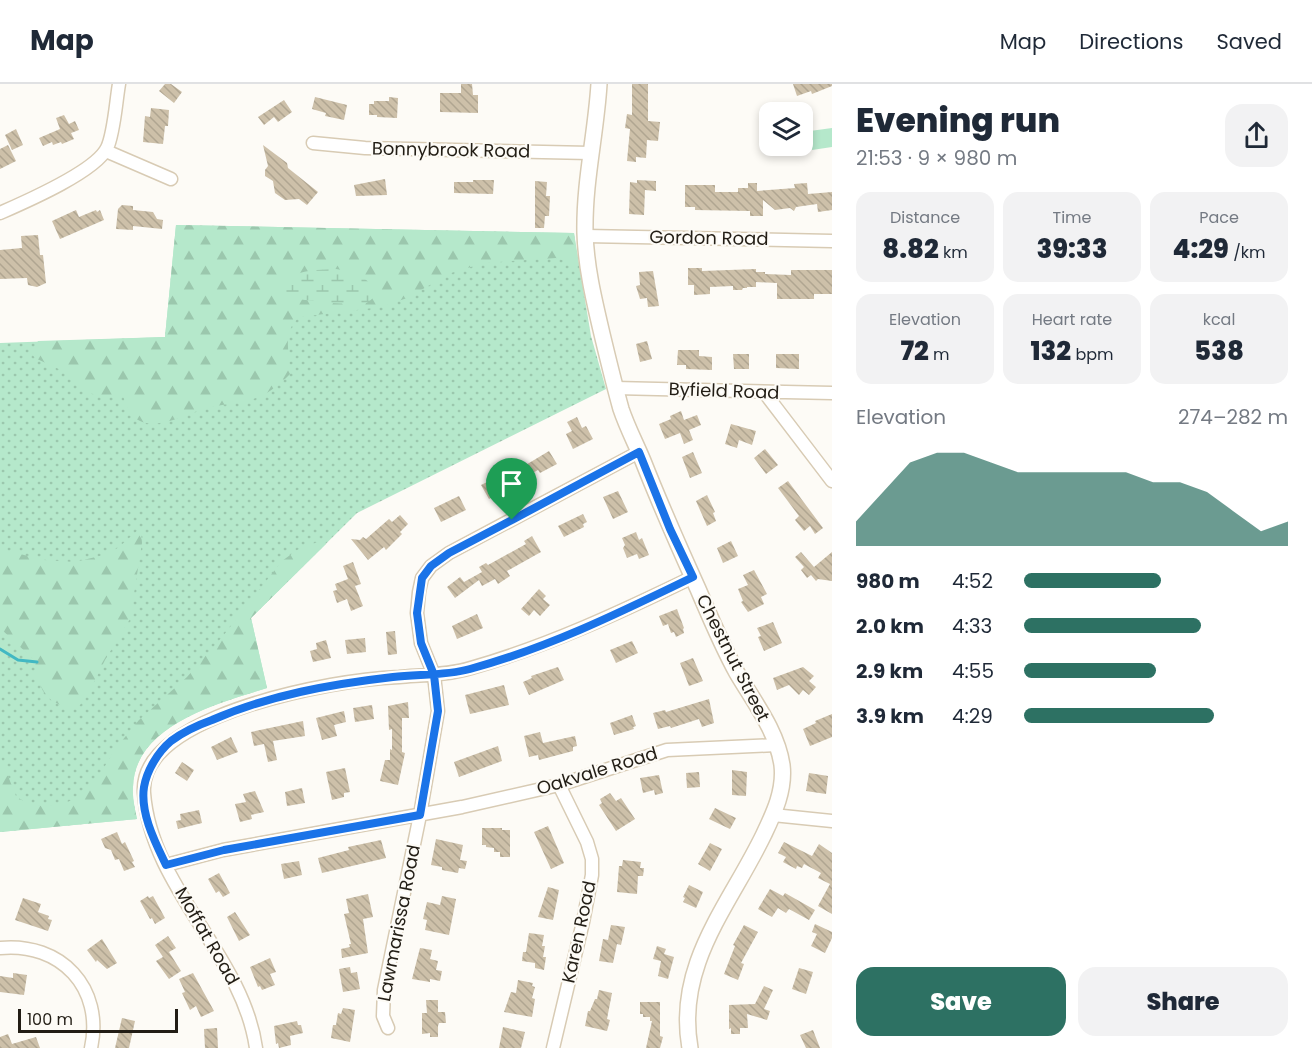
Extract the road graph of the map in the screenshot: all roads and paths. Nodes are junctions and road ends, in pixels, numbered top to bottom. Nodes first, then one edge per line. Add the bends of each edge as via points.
1 (119, 84) edge
2 (599, 84) edge
3 (313, 143) dead end
4 (106, 151) junction
5 (590, 153) junction
6 (171, 179) dead end
7 (0, 213) edge
8 (586, 236) junction
9 (832, 241) edge
10 (615, 388) junction
11 (764, 392) junction
12 (832, 393) edge
13 (639, 452) junction
14 (832, 481) edge
15 (693, 577) junction
16 (434, 675) junction
17 (776, 745) junction
18 (559, 785) junction
19 (420, 815) junction
20 (773, 815) junction
21 (832, 821) edge
22 (166, 865) junction
23 (0, 948) edge
24 (388, 1028) dead end
25 (91, 1048) edge
26 (256, 1048) edge
27 (553, 1048) edge
28 (690, 1048) edge

1 - 4 street
2 - 5 main road, Chestnut Street
3 - 5 street, Bonnybrook Road via 365,148
4 - 6 street
4 - 7 street via 98,161 67,180
5 - 8 main road, Chestnut Street
8 - 9 street, Gordon Road
8 - 10 main road, Chestnut Street via 588,270
10 - 11 street, Byfield Road
10 - 13 main road, Chestnut Street
11 - 12 street, Byfield Road
11 - 14 street
13 - 15 main road, Chestnut Street
13 - 16 street, Lawmarissa Road via 431,566 422,578 417,613 421,643
15 - 16 street, Moffat Road via 538,646 468,669
15 - 17 main road, Chestnut Street via 727,653
16 - 19 street, Lawmarissa Road via 438,711
16 - 22 street, Moffat Road via 332,685 270,699 196,726 171,741 152,765 143,789 151,832
17 - 18 street, Oakvale Road via 667,750
17 - 20 main road, Chestnut Street via 782,776
18 - 19 street, Oakvale Road
18 - 27 street, Karen Road via 588,842 592,875
19 - 22 street, Oakvale Road via 224,850
19 - 24 street, Lawmarissa Road via 384,990 383,1016
20 - 21 street
20 - 28 main road, Chestnut Street via 696,962 687,1013
22 - 26 street, Moffat Road via 237,987
23 - 25 street via 37,951 68,967 79,978 94,1015

